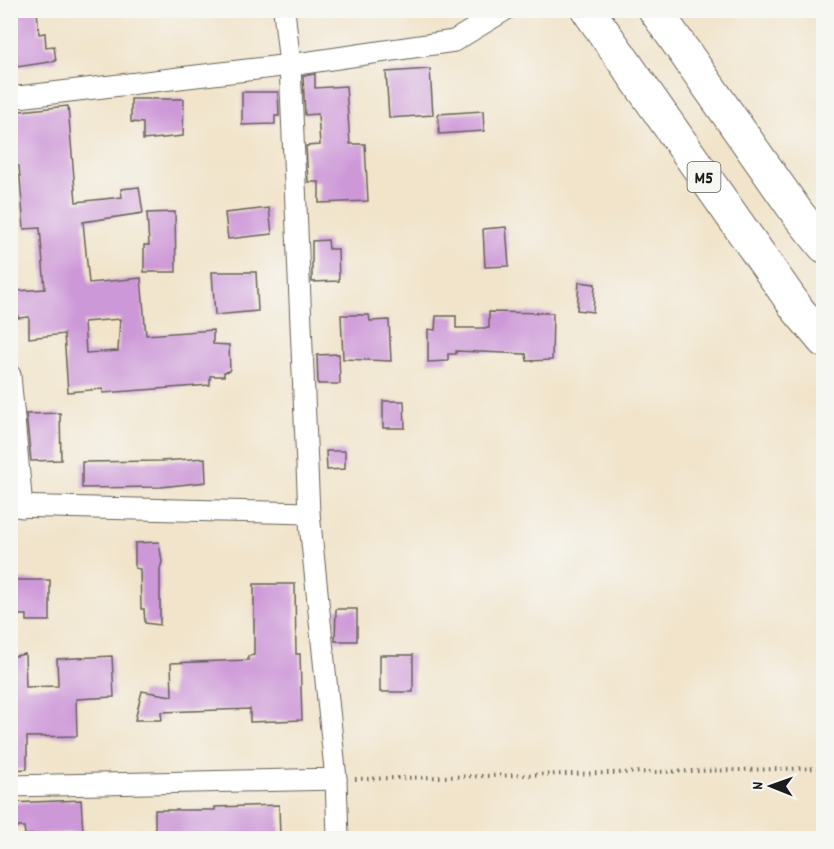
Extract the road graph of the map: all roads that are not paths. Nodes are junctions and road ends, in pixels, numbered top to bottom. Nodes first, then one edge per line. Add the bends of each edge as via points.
1 (284, 10) edge
2 (505, 10) edge
3 (588, 10) edge
4 (655, 10) edge
5 (290, 65) junction
6 (10, 98) edge
7 (824, 246) edge
8 (824, 341) edge
9 (10, 375) edge
10 (16, 506) edge
11 (309, 513) junction
12 (336, 779) junction
13 (10, 786) edge
14 (338, 838) edge

1 - 5 street
2 - 5 street via 454,42
3 - 8 highway, M5 via 798,310
4 - 7 highway
5 - 6 street
5 - 11 street
9 - 10 street
10 - 11 street
11 - 12 street
12 - 13 street
12 - 14 street

